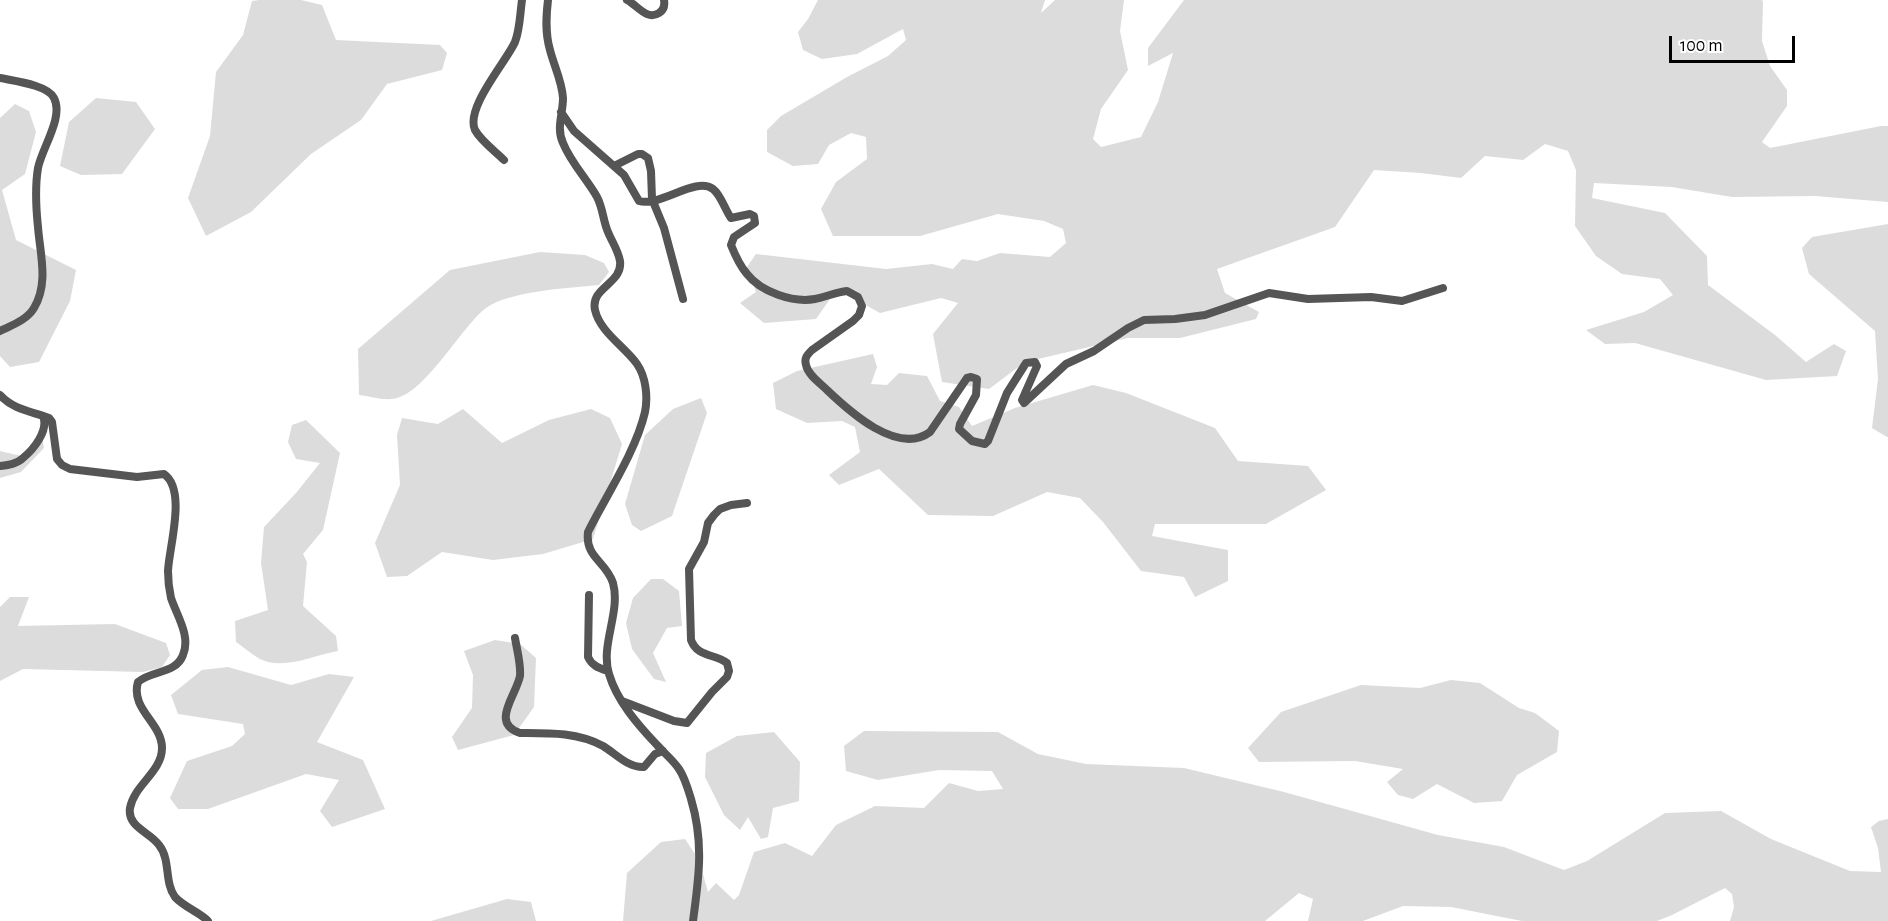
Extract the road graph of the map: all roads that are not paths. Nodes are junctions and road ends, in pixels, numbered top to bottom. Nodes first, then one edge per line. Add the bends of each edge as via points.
1 (522, 0) edge
2 (548, 0) edge
3 (627, 0) edge
4 (664, 0) edge
5 (0, 78) edge
6 (561, 112) junction
7 (504, 160) dead end
8 (614, 166) junction
9 (653, 202) junction
10 (1443, 288) dead end
11 (683, 300) dead end
12 (0, 331) edge
13 (0, 395) edge
14 (43, 416) junction
15 (0, 466) edge
16 (747, 503) dead end
17 (589, 595) dead end
18 (515, 638) dead end
19 (608, 671) junction
20 (622, 701) junction
21 (663, 751) junction
22 (208, 921) edge
23 (693, 921) edge

1 - 7 street via 514,42 473,118 480,137
2 - 6 street via 546,35 561,86
3 - 4 street via 652,16 660,13
5 - 12 street via 53,94 57,111 38,167 38,228 43,264 39,295 25,318
6 - 8 street via 574,131
6 - 19 street via 562,142 598,198 620,263 614,280 599,291 594,301 597,318 636,364 645,387 645,411 637,435 588,532 590,551 608,571 613,585
8 - 9 street via 639,201
8 - 9 street via 638,154 648,158
9 - 10 street via 709,187 716,191 730,218 754,216 755,223 734,237 731,245 748,276 761,287 792,298 814,300 847,291 858,297 862,306 859,315 812,350 805,363 812,376 846,408 876,429 902,438 924,437 930,432 971,376 978,382 976,395 959,429 972,441 986,444 1007,393 1026,363 1035,362 1037,366 1024,403 1066,364 1141,321 1205,315 1269,293 1308,299 1386,297 1402,302
9 - 11 street
13 - 14 street via 16,407
14 - 15 street via 42,435 24,458
14 - 22 street via 52,422 57,459 62,465 125,476 164,474 171,482 175,506 169,584 186,646 178,664 138,682 139,704 162,747 156,766 130,809 133,823 160,846 175,896
16 - 20 street via 731,505 714,515 689,569 691,640 700,653 727,663 727,677 687,723
17 - 19 street via 588,657 590,663
18 - 21 street via 520,675 505,718 512,730 588,738 639,767
19 - 20 street
20 - 21 street
21 - 23 street via 687,784 698,827 700,856

